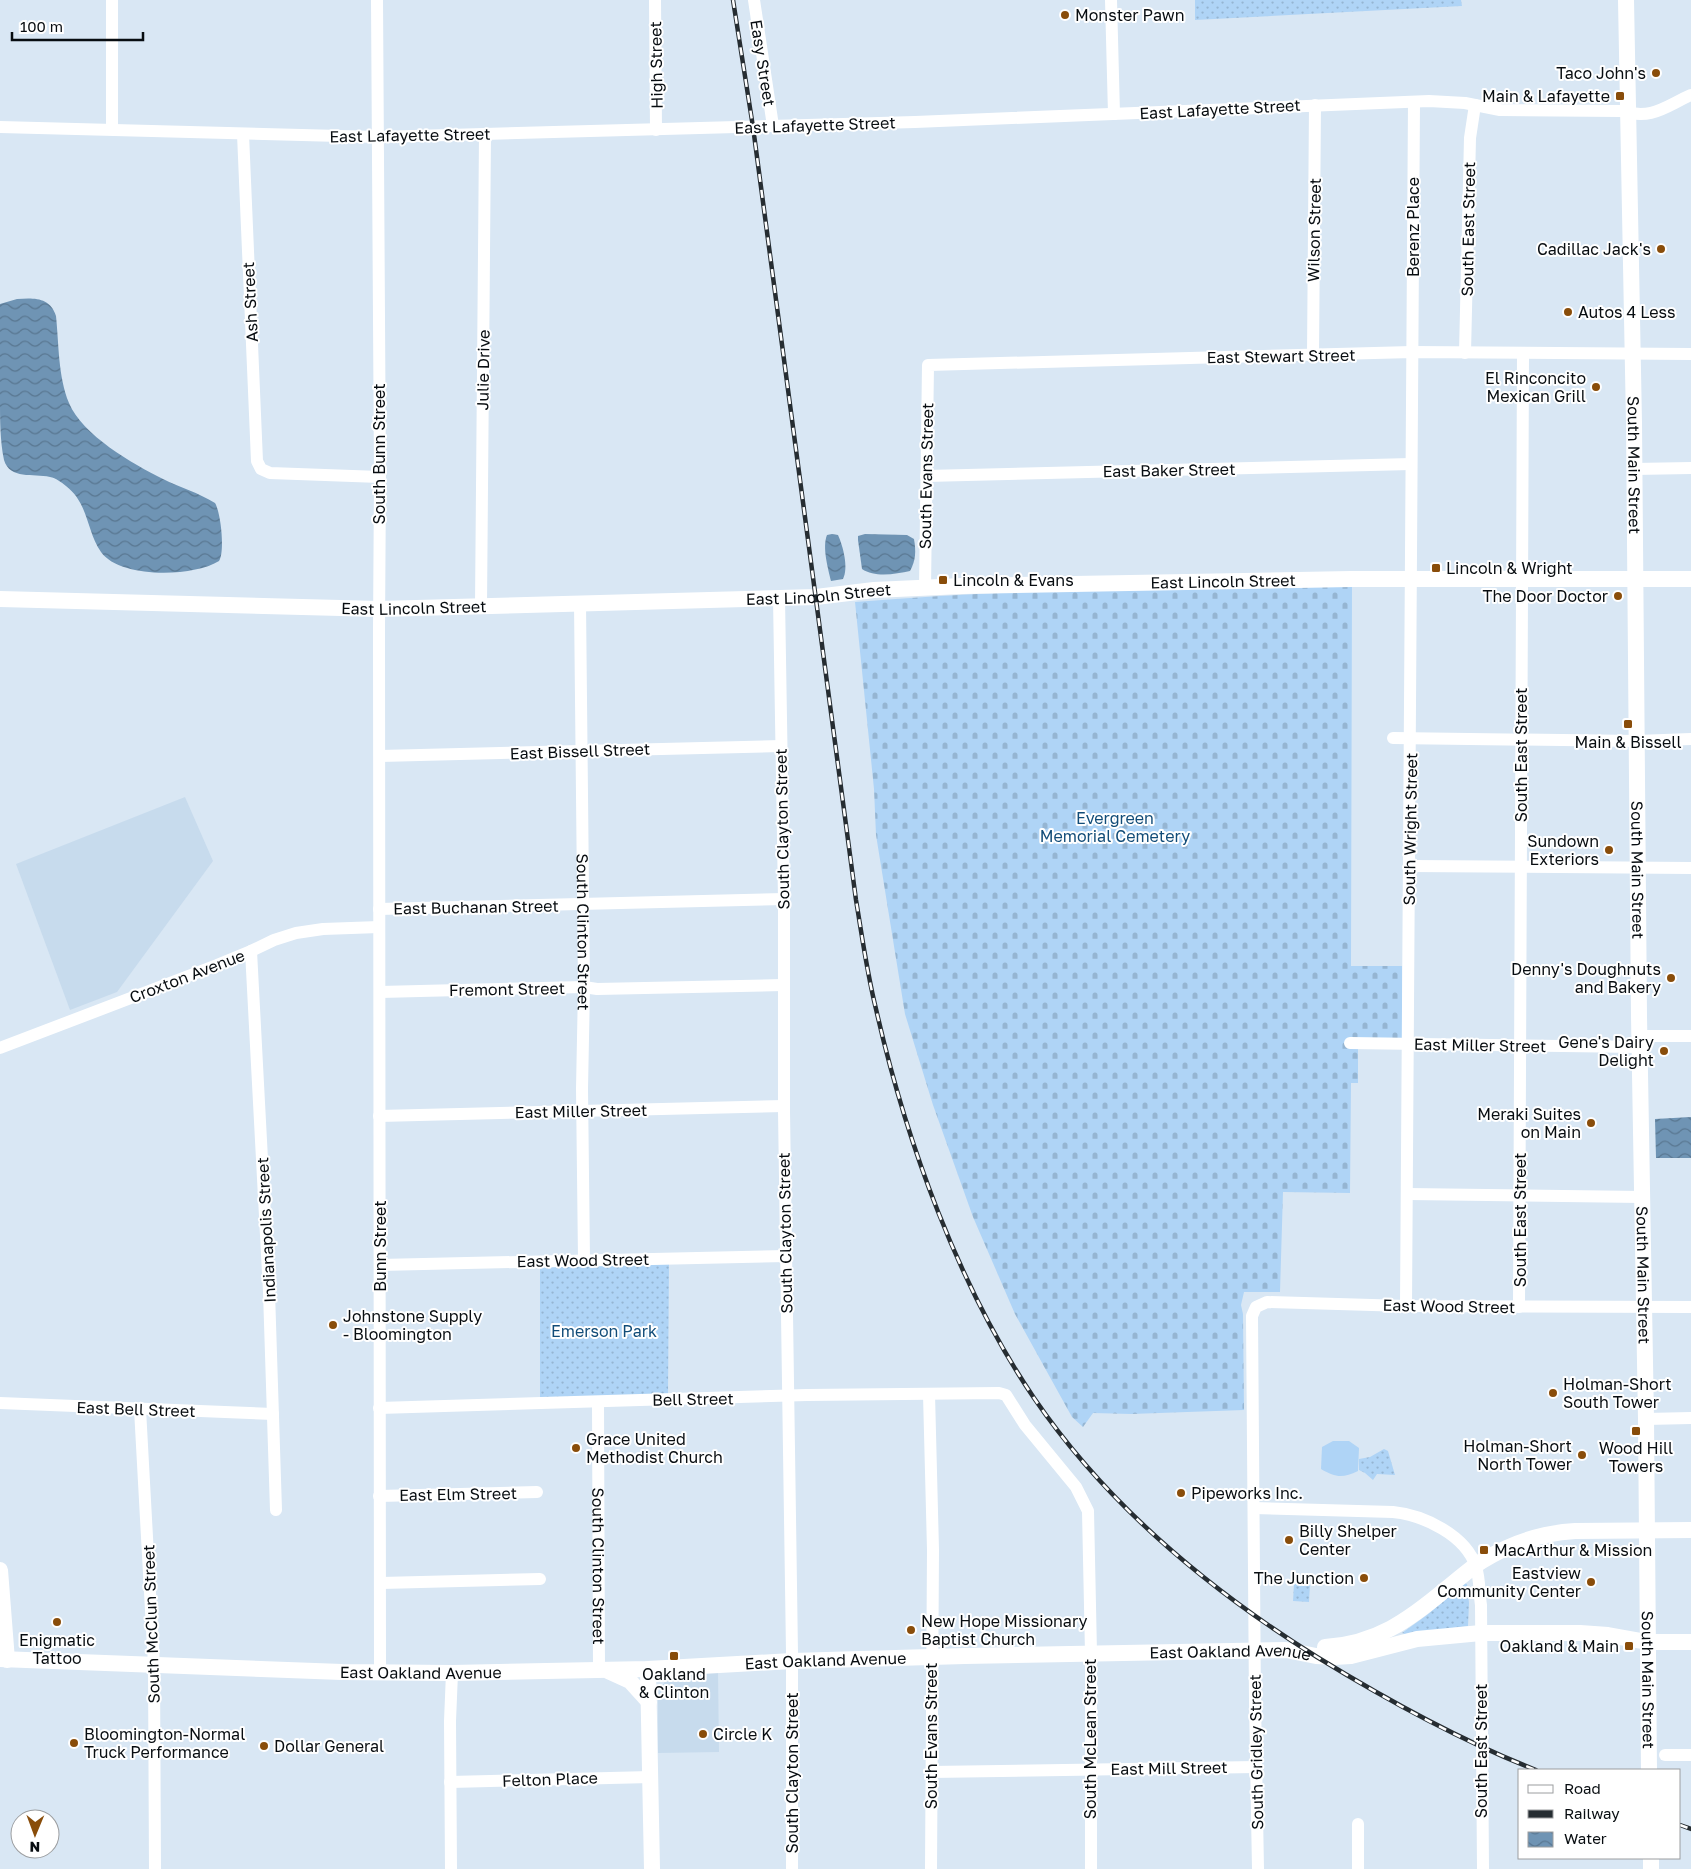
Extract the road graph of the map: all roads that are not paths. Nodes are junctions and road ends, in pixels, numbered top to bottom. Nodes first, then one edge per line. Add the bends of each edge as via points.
1 (112, 0) edge
2 (377, 0) edge
3 (655, 0) edge
4 (754, 0) edge
5 (1110, 0) edge
6 (1626, 0) edge
7 (1691, 95) edge
8 (1414, 102) junction
9 (1315, 105) junction
10 (1475, 105) junction
11 (1114, 114) junction
12 (1629, 114) junction
13 (773, 126) junction
14 (0, 127) edge
15 (112, 129) junction
16 (656, 130) junction
17 (242, 134) junction
18 (485, 134) junction
19 (378, 137) junction
20 (1412, 352) junction
21 (1465, 353) junction
22 (1523, 354) junction
23 (1691, 354) edge
24 (1313, 355) junction
25 (1633, 355) junction
26 (928, 364) joint
27 (1411, 464) junction
28 (1691, 468) edge
29 (1634, 469) junction
30 (926, 476) junction
31 (380, 477) junction
32 (1412, 578) junction
33 (1691, 578) edge
34 (1522, 579) junction
35 (1636, 579) junction
36 (925, 588) junction
37 (780, 598) junction
38 (0, 599) edge
39 (580, 603) junction
40 (481, 606) junction
41 (379, 609) junction
42 (1393, 738) dead end
43 (1411, 739) junction
44 (1691, 739) edge
45 (1521, 740) junction
46 (1637, 741) junction
47 (781, 746) junction
48 (581, 751) junction
49 (380, 756) junction
50 (1409, 866) junction
51 (1521, 867) junction
52 (1691, 868) edge
53 (1638, 869) junction
54 (784, 899) junction
55 (583, 904) junction
56 (379, 909) junction
57 (379, 927) junction
58 (252, 951) junction
59 (783, 985) junction
60 (584, 987) junction
61 (380, 992) junction
62 (1691, 1036) edge
63 (1640, 1042) junction
64 (1350, 1043) dead end
65 (1408, 1044) junction
66 (1520, 1046) junction
67 (0, 1048) edge
68 (784, 1106) junction
69 (584, 1111) junction
70 (379, 1116) junction
71 (1408, 1194) junction
72 (1519, 1196) junction
73 (1642, 1196) junction
74 (786, 1256) junction
75 (584, 1260) junction
76 (380, 1265) junction
77 (1406, 1306) junction
78 (1256, 1307) joint
79 (1520, 1307) junction
80 (1691, 1307) edge
81 (1644, 1308) junction
82 (929, 1394) junction
83 (1006, 1395) joint
84 (787, 1397) junction
85 (598, 1402) junction
86 (0, 1403) edge
87 (380, 1408) junction
88 (140, 1409) junction
89 (273, 1414) junction
90 (1691, 1418) edge
91 (1646, 1419) junction
92 (537, 1492) dead end
93 (380, 1496) junction
94 (1254, 1508) junction
95 (276, 1510) dead end
96 (1691, 1530) edge
97 (1647, 1531) junction
98 (1476, 1565) junction
99 (0, 1570) edge
100 (540, 1579) dead end
101 (380, 1583) junction
102 (1481, 1633) junction
103 (1691, 1642) edge
104 (1647, 1647) junction
105 (1255, 1650) junction
106 (1286, 1650) junction
107 (1091, 1653) junction
108 (932, 1658) junction
109 (3, 1660) edge
110 (792, 1661) junction
111 (154, 1665) junction
112 (602, 1669) junction
113 (648, 1669) junction
114 (380, 1673) junction
115 (452, 1673) junction
116 (649, 1702) junction
117 (1665, 1755) dead end
118 (1691, 1755) edge
119 (1256, 1767) junction
120 (1090, 1769) junction
121 (1650, 1769) edge
122 (931, 1772) junction
123 (651, 1777) junction
124 (450, 1782) junction
125 (1358, 1824) dead end
126 (155, 1869) edge
127 (451, 1869) edge
128 (652, 1869) edge
129 (792, 1869) edge
130 (932, 1869) edge
131 (1091, 1869) edge
132 (1258, 1869) edge
133 (1358, 1869) edge
134 (1482, 1869) edge

1 - 15 street
2 - 19 street, South Bunn Street
3 - 16 street, High Street
4 - 13 street, Easy Street
5 - 11 street
6 - 12 main road, South Main Street
7 - 12 street, East Lafayette Street via 1659,111
8 - 9 street, East Lafayette Street
8 - 10 street, East Lafayette Street
8 - 20 street, Berenz Place
9 - 11 street, East Lafayette Street
9 - 24 street, Wilson Street
10 - 12 street, East Lafayette Street via 1500,110
10 - 21 street, South East Street via 1470,138
11 - 13 street, East Lafayette Street
12 - 25 main road, South Main Street
13 - 16 street, East Lafayette Street
14 - 15 street, East Lafayette Street
15 - 17 street, East Lafayette Street
16 - 18 street, East Lafayette Street
17 - 19 street, East Lafayette Street
17 - 31 street, Ash Street via 257,460 261,469 270,473
18 - 19 street, East Lafayette Street
18 - 40 street, Julie Drive
19 - 31 street, South Bunn Street
20 - 21 street, East Stewart Street
20 - 24 street, East Stewart Street
20 - 27 street, South Wright Street
21 - 22 street, East Stewart Street
22 - 25 street, East Stewart Street
22 - 34 street, South East Street
23 - 25 street, East Stewart Street
24 - 26 street, East Stewart Street
25 - 29 main road, South Main Street
26 - 30 street, South Evans Street
27 - 30 street, East Baker Street
27 - 32 street, South Wright Street
28 - 29 street
29 - 35 main road, South Main Street
30 - 36 street, South Evans Street
31 - 41 street, South Bunn Street
32 - 34 main road, East Lincoln Street
32 - 36 main road, East Lincoln Street
32 - 43 street, South Wright Street
33 - 35 main road, East Lincoln Street
34 - 35 main road, East Lincoln Street
34 - 45 street, South East Street
35 - 46 main road, South Main Street
36 - 37 main road, East Lincoln Street
37 - 39 main road, East Lincoln Street
37 - 47 street, South Clayton Street
38 - 41 main road, East Lincoln Street
39 - 40 main road, East Lincoln Street
39 - 48 street, South Clinton Street
40 - 41 main road, East Lincoln Street
41 - 49 street, South Bunn Street
42 - 43 street
43 - 45 street
43 - 50 street, South Wright Street
44 - 46 street
45 - 46 street
45 - 51 street, South East Street
46 - 53 main road, South Main Street
47 - 48 street, East Bissell Street
47 - 54 street, South Clayton Street
48 - 49 street, East Bissell Street
48 - 55 street, South Clinton Street
49 - 56 street, South Bunn Street
50 - 51 street
50 - 65 street, South Wright Street
51 - 53 street
51 - 66 street, South East Street
52 - 53 street
53 - 63 main road, South Main Street
54 - 55 street, East Buchanan Street
54 - 59 street, South Clayton Street
55 - 56 street, East Buchanan Street
55 - 60 street, South Clinton Street
56 - 57 street, Bunn Street
57 - 58 street, Croxton Avenue via 296,933
57 - 61 street, Bunn Street
58 - 67 street, Croxton Avenue
58 - 89 street, Indianapolis Street
59 - 60 street, Fremont Street
59 - 68 street, South Clayton Street
60 - 61 street, Fremont Street
60 - 69 street, South Clinton Street
61 - 70 street, Bunn Street
62 - 63 street, East Miller Street
63 - 66 street, East Miller Street
63 - 73 main road, South Main Street
64 - 65 street, East Miller Street
65 - 66 street, East Miller Street
65 - 71 street, South Wright Street
66 - 72 street, South East Street
68 - 69 street, East Miller Street
68 - 74 street, South Clayton Street
69 - 70 street, East Miller Street
69 - 75 street, South Clinton Street
70 - 76 street, Bunn Street
71 - 72 street
71 - 77 street, South Wright Street
72 - 73 street
72 - 79 street, South East Street
73 - 81 main road, South Main Street
74 - 75 street, East Wood Street
74 - 84 street, South Clayton Street
75 - 76 street, East Wood Street
76 - 87 street, Bunn Street
77 - 78 street, East Wood Street via 1267,1302
77 - 79 street, East Wood Street
78 - 94 street, South Gridley Street via 1252,1316
79 - 81 street, East Wood Street
80 - 81 street, East Wood Street
81 - 91 main road, South Main Street
82 - 83 street, Bell Street
82 - 84 street, Bell Street
82 - 108 street, South Evans Street
83 - 107 street, South McLean Street via 1025,1425 1076,1487 1088,1511
84 - 85 street, Bell Street
84 - 110 street, South Clayton Street
85 - 87 street, Bell Street
85 - 112 street, South Clinton Street
86 - 88 street, East Bell Street
87 - 93 street, Bunn Street
88 - 89 street, East Bell Street
88 - 111 street, South McClun Street
89 - 95 street, Indianapolis Street
90 - 91 street
91 - 97 main road, South Main Street
92 - 93 street, East Elm Street
93 - 101 street, Bunn Street
94 - 98 street via 1412,1515 1446,1531
94 - 105 street, South Gridley Street
96 - 97 main road
97 - 98 main road via 1546,1534 1521,1541
97 - 104 main road, South Main Street
98 - 102 street, South East Street
98 - 106 main road via 1417,1614 1378,1635 1342,1646
99 - 109 main road
100 - 101 street
101 - 114 street, Bunn Street
102 - 104 main road, East Oakland Avenue via 1580,1633
102 - 106 main road, East Oakland Avenue via 1417,1639 1351,1656 1316,1656
102 - 134 street, South East Street
103 - 104 main road, East Oakland Avenue
104 - 121 main road, South Main Street
105 - 106 main road, East Oakland Avenue
105 - 107 main road, East Oakland Avenue
105 - 119 street, South Gridley Street
107 - 108 main road, East Oakland Avenue
107 - 120 street, South McLean Street
108 - 110 main road, East Oakland Avenue
108 - 122 street, South Evans Street
109 - 111 main road, East Oakland Avenue
110 - 113 main road, East Oakland Avenue
110 - 129 street, South Clayton Street
111 - 114 main road, East Oakland Avenue
111 - 126 street, South McClun Street
112 - 113 main road, East Oakland Avenue
112 - 115 main road, East Oakland Avenue
112 - 116 main road via 630,1681
113 - 116 main road
114 - 115 main road, East Oakland Avenue
115 - 124 street
116 - 123 main road
117 - 118 street
119 - 120 street, East Mill Street
119 - 132 street, South Gridley Street
120 - 122 street, East Mill Street
120 - 131 street, South McLean Street
122 - 130 street, South Evans Street
123 - 124 street, Felton Place
123 - 128 main road
124 - 127 street
125 - 133 street

